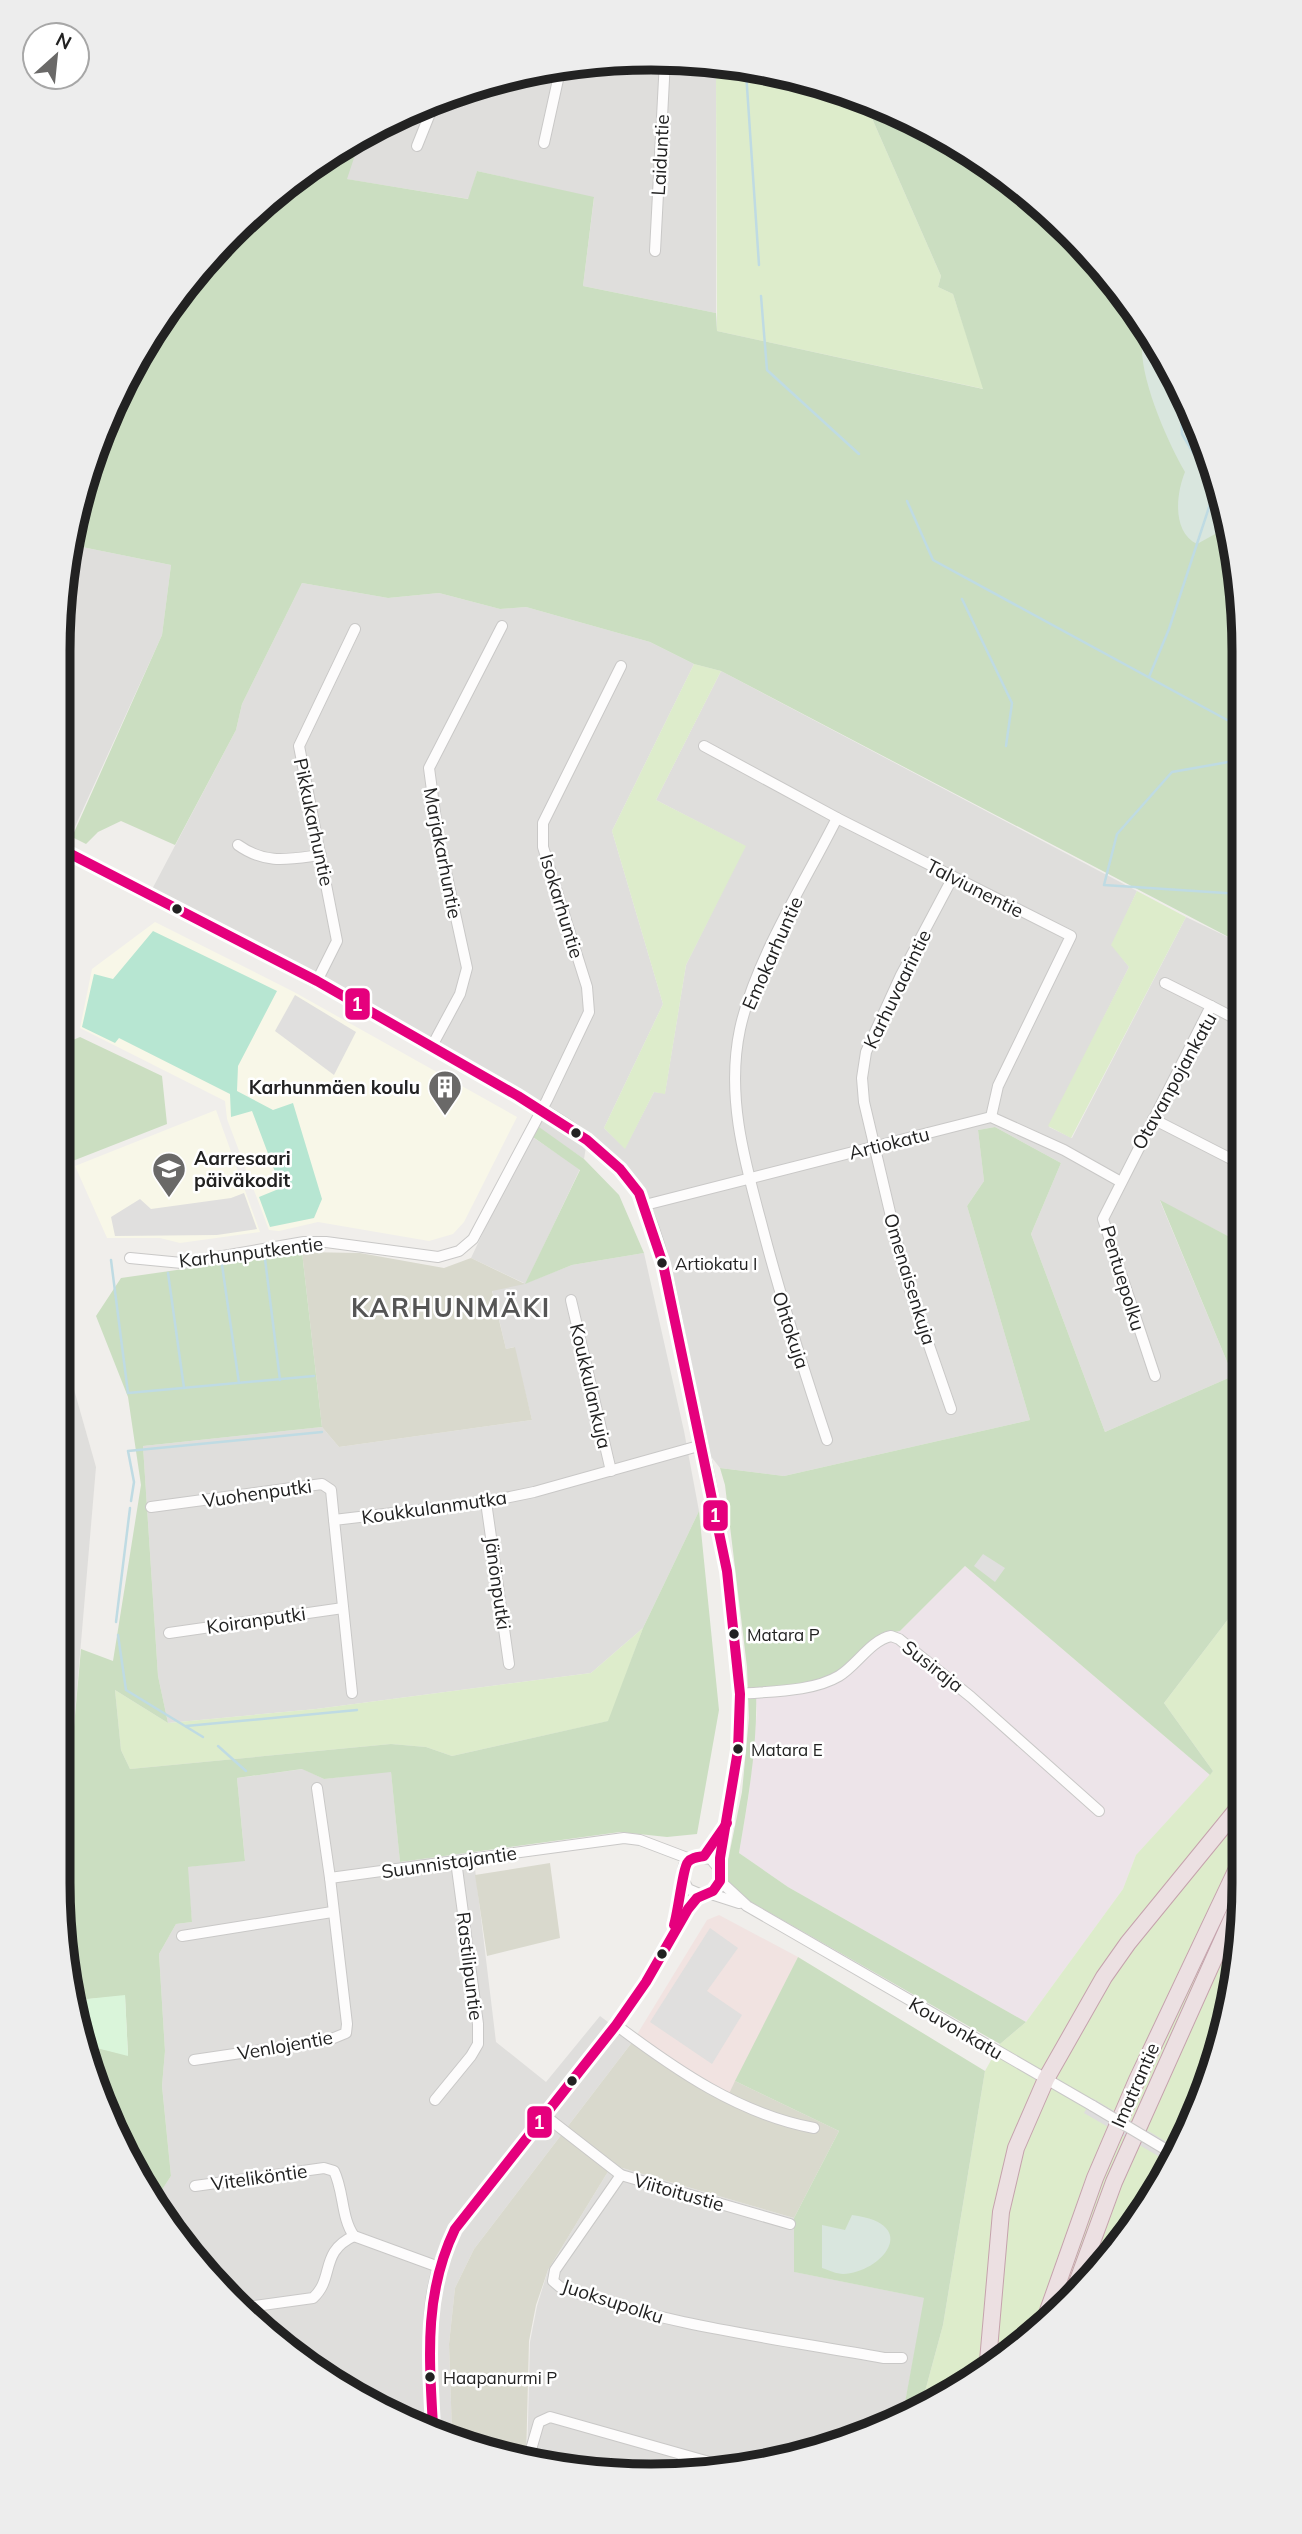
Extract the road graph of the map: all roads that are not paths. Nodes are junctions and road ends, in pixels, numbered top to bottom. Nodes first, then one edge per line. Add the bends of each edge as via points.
1 (664, 70) edge
2 (558, 78) edge
3 (430, 114) edge
4 (544, 143) dead end
5 (416, 146) dead end
6 (655, 251) dead end
7 (502, 626) dead end
8 (355, 629) dead end
9 (621, 666) dead end
10 (704, 746) dead end
11 (837, 818) junction
12 (238, 845) dead end
13 (70, 854) edge
14 (321, 855) junction
15 (953, 877) junction
16 (317, 981) junction
17 (1165, 983) dead end
18 (1211, 1006) junction
19 (1232, 1017) edge
20 (432, 1046) junction
21 (541, 1110) junction
22 (991, 1116) junction
23 (1153, 1119) junction
24 (874, 1147) junction
25 (1232, 1159) edge
26 (749, 1178) junction
27 (1121, 1182) junction
28 (645, 1205) junction
29 (130, 1258) dead end
30 (570, 1300) dead end
31 (1155, 1377) dead end
32 (951, 1409) dead end
33 (827, 1440) dead end
34 (702, 1445) junction
35 (611, 1471) junction
36 (486, 1502) junction
37 (151, 1507) dead end
38 (334, 1520) junction
39 (343, 1608) junction
40 (169, 1633) dead end
41 (509, 1664) dead end
42 (352, 1693) dead end
43 (740, 1694) junction
44 (317, 1788) dead end
45 (1099, 1811) dead end
46 (1232, 1815) edge
47 (727, 1823) junction
48 (657, 1848) junction
49 (704, 1856) junction
50 (690, 1859) junction
51 (456, 1861) junction
52 (682, 1871) junction
53 (720, 1876) junction
54 (330, 1878) junction
55 (1232, 1879) edge
56 (684, 1884) junction
57 (705, 1894) junction
58 (747, 1906) junction
59 (332, 1912) junction
60 (1231, 1922) edge
61 (182, 1936) dead end
62 (668, 1942) junction
63 (616, 2025) junction
64 (194, 2060) dead end
65 (1046, 2079) junction
66 (435, 2100) dead end
67 (544, 2115) junction
68 (814, 2128) dead end
69 (1167, 2150) edge
70 (621, 2175) junction
71 (195, 2186) dead end
72 (790, 2224) dead end
73 (354, 2236) junction
74 (436, 2266) junction
75 (1080, 2275) edge
76 (1050, 2305) edge
77 (253, 2306) edge
78 (988, 2356) edge
79 (902, 2358) dead end
80 (433, 2421) edge
81 (531, 2451) edge
82 (706, 2461) edge

1 - 6 street, Laiduntie
2 - 4 street
3 - 5 street
7 - 20 street, Marjakarhuntie via 429,768 438,835 467,968 460,993
8 - 14 street, Pikkukarhuntie via 299,746
9 - 21 street, Isokarhuntie via 543,823 543,847 587,987 589,1012
10 - 11 street, Talviunentie
11 - 15 street, Talviunentie
11 - 26 street, Emokarhuntie via 750,994 740,1031 736,1106
12 - 14 street via 254,857 271,861
13 - 16 street
14 - 16 street, Pikkukarhuntie via 337,942
15 - 22 street, Talviunentie via 1071,936 998,1086
15 - 24 street, Karhuvaarintie via 866,1052 864,1102
16 - 20 street
17 - 18 street
18 - 19 street, Otavanpojankatu
18 - 23 street, Otavanpojankatu
20 - 21 street
21 - 28 street via 614,1163
21 - 29 street, Karhunputkentie via 480,1230 467,1246 447,1255 304,1242 182,1263
22 - 24 street, Artiokatu
22 - 27 street
23 - 25 street
23 - 27 street, Otavanpojankatu
24 - 26 street, Artiokatu
24 - 32 street, Omenaisenkuja via 905,1276
26 - 28 street, Artiokatu
26 - 33 street, Ohtokuja via 782,1306
27 - 31 street, Pentuepolku via 1103,1219 1104,1227
28 - 34 street via 663,1264
30 - 35 street, Koukkulankuja
34 - 35 street, Koukkulanmutka
34 - 43 street via 727,1571
35 - 36 street, Koukkulanmutka
36 - 38 street, Koukkulanmutka
36 - 41 street, Jänönputki
37 - 38 street, Vuohenputki via 322,1484 331,1490
38 - 39 street, Koukkulanmutka
39 - 40 street, Koiranputki
39 - 42 street, Koukkulanmutka
43 - 45 street, Susiraja via 823,1683 844,1673 891,1636 971,1697
43 - 47 street via 738,1750
44 - 54 street
46 - 65 highway via 1104,1977
47 - 49 street
47 - 53 street
48 - 50 street, Suunnistajantie
48 - 51 street, Suunnistajantie via 624,1838
48 - 52 street, Suunnistajantie
49 - 50 street
49 - 53 street via 711,1859
50 - 52 street
51 - 54 street, Suunnistajantie
51 - 66 street, Rastilipuntie via 478,2044
52 - 56 street
53 - 57 street
53 - 58 street, Kouvonkatu
54 - 59 street, Venlojentie
55 - 76 highway, Imatrantie via 1126,2104
56 - 57 street
56 - 62 street
57 - 58 street, Kouvonkatu
57 - 62 street via 688,1909
58 - 65 street, Kouvonkatu
59 - 61 street
59 - 64 street, Venlojentie via 345,2033 329,2040
60 - 75 highway, Imatrantie via 1114,2182
62 - 63 street
63 - 67 street
63 - 68 street via 671,2066 733,2100 788,2123
65 - 69 street, Kouvonkatu, bridge
65 - 78 highway via 1016,2148 1001,2212
67 - 70 street, Viitoitustie
67 - 74 street via 454,2229
70 - 72 street, Viitoitustie
70 - 79 street, Juoksupolku via 562,2257 553,2281 580,2295 699,2328
71 - 73 street, Viteliköntie via 324,2168 334,2171
73 - 74 street
73 - 77 street via 333,2252 321,2291 313,2298
74 - 80 street via 428,2306
81 - 82 street via 539,2423 550,2417

